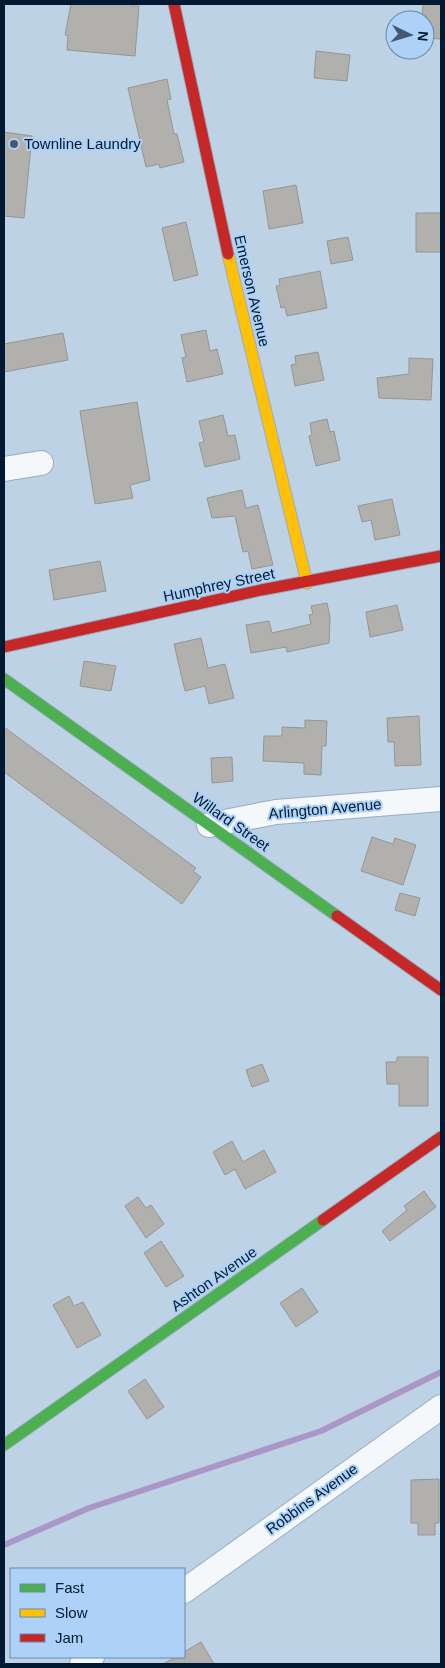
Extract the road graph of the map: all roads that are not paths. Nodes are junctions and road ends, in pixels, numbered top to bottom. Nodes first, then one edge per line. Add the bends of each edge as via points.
1 (174, 4) edge
2 (41, 463) dead end
3 (4, 469) edge
4 (441, 556) edge
5 (307, 583) junction
6 (4, 647) edge
7 (4, 679) edge
8 (441, 799) edge
9 (209, 825) junction
10 (441, 990) edge
11 (441, 1138) edge
12 (441, 1407) edge
13 (4, 1445) edge
14 (185, 1590) edge

1 - 5 street, Emerson Avenue via 221,225
2 - 3 street
4 - 5 street, Humphrey Street
5 - 6 street, Humphrey Street via 260,590
7 - 9 street, Willard Street
8 - 9 street, Arlington Avenue via 276,812
9 - 10 street, Willard Street
11 - 13 street, Ashton Avenue
12 - 14 street, Robbins Avenue

